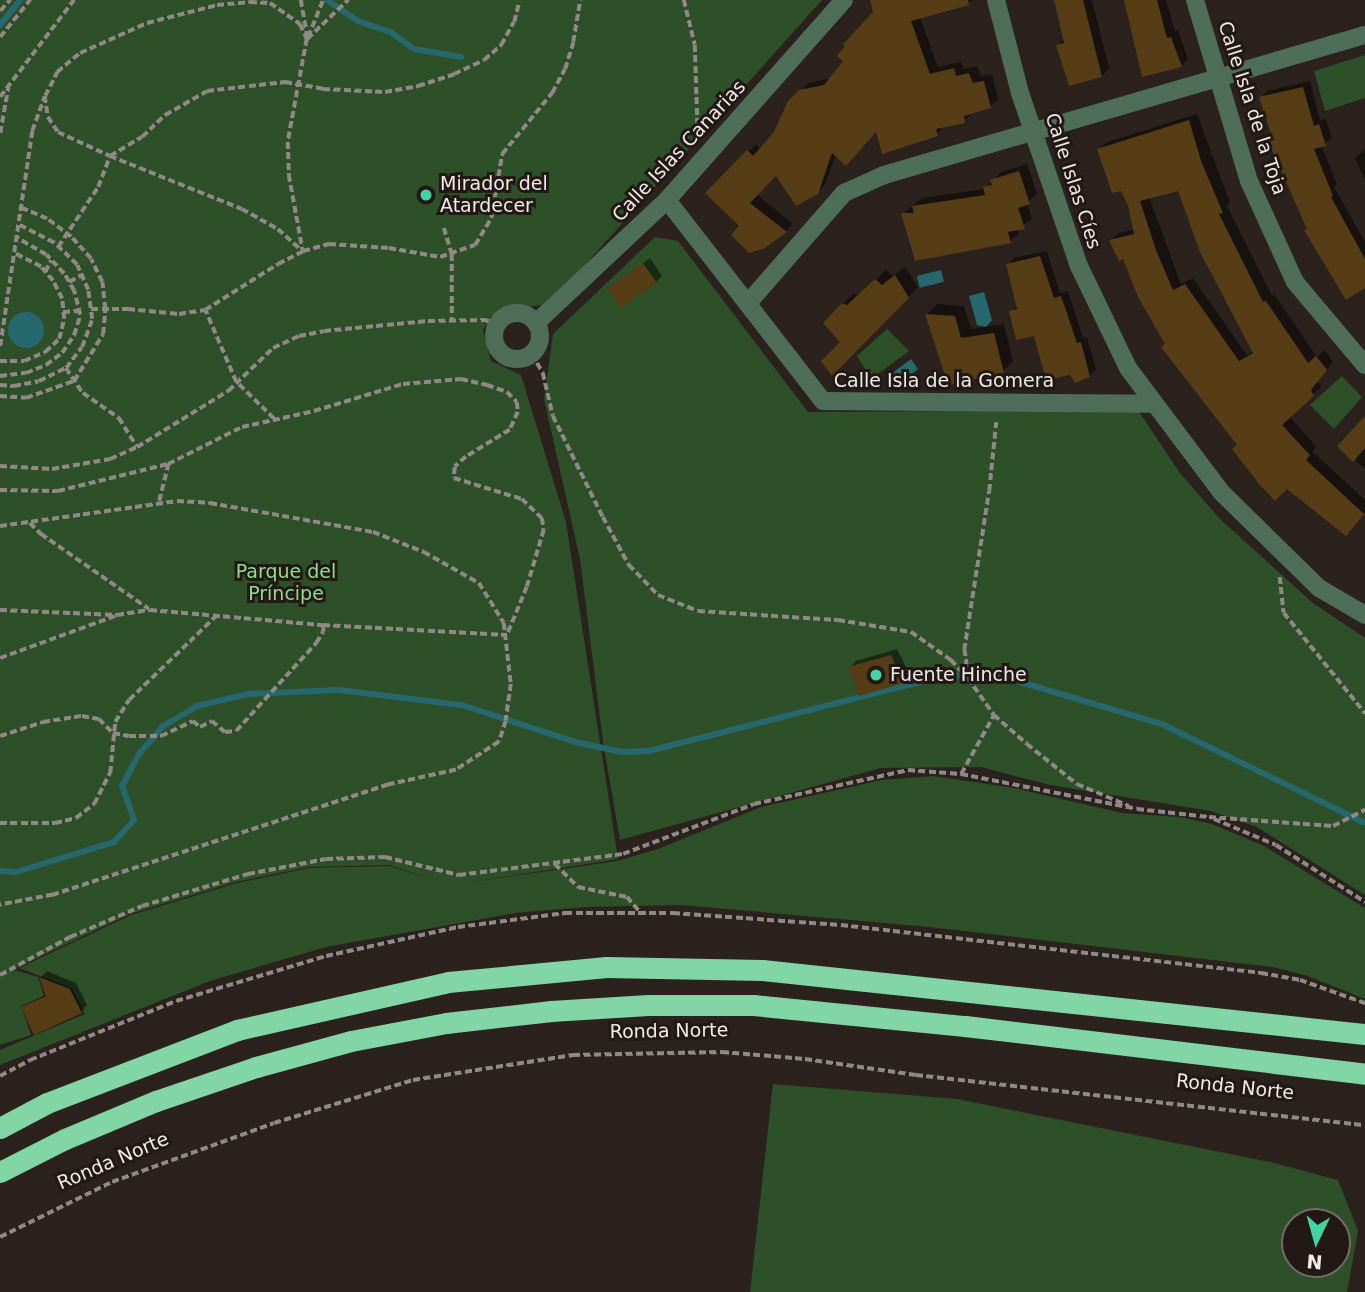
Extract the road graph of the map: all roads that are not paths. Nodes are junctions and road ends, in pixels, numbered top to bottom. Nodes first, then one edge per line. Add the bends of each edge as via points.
1 (844, 0) edge
2 (996, 0) edge
3 (1195, 0) edge
4 (1365, 35) edge
5 (1217, 78) junction
6 (1034, 131) junction
7 (667, 200) junction
8 (748, 303) junction
9 (536, 323) junction
10 (1365, 365) edge
11 (1128, 368) junction
12 (1114, 402) junction
13 (1152, 404) junction
14 (1365, 615) edge
15 (1365, 1034) edge
16 (1365, 1074) edge
17 (0, 1128) edge
18 (0, 1172) edge

1 - 7 street, Calle Islas Canarias
2 - 6 street, Calle Islas Cíes
3 - 5 street, Calle Isla de la Toja
4 - 5 street
5 - 6 street
5 - 10 street, Calle Isla de la Toja via 1249,181 1295,282
6 - 8 street via 884,175 844,193
6 - 11 street, Calle Islas Cíes via 1079,266
7 - 8 street, Calle Isla de la Gomera
7 - 9 street, Calle Islas Canarias
8 - 12 street, Calle Isla de la Gomera via 823,401
9 - 9 street via 540,341 532,354 518,359 503,355 495,343 498,324 506,316 520,313
11 - 12 street
11 - 13 street, Calle Islas Cíes
12 - 13 street, Calle Isla de la Gomera
13 - 14 street, Calle Islas Cíes via 1221,492 1319,588
15 - 17 highway via 762,970 606,967 448,982 237,1030 47,1103
16 - 18 highway, Ronda Norte via 753,1005 551,1011 446,1023 256,1067 156,1101

